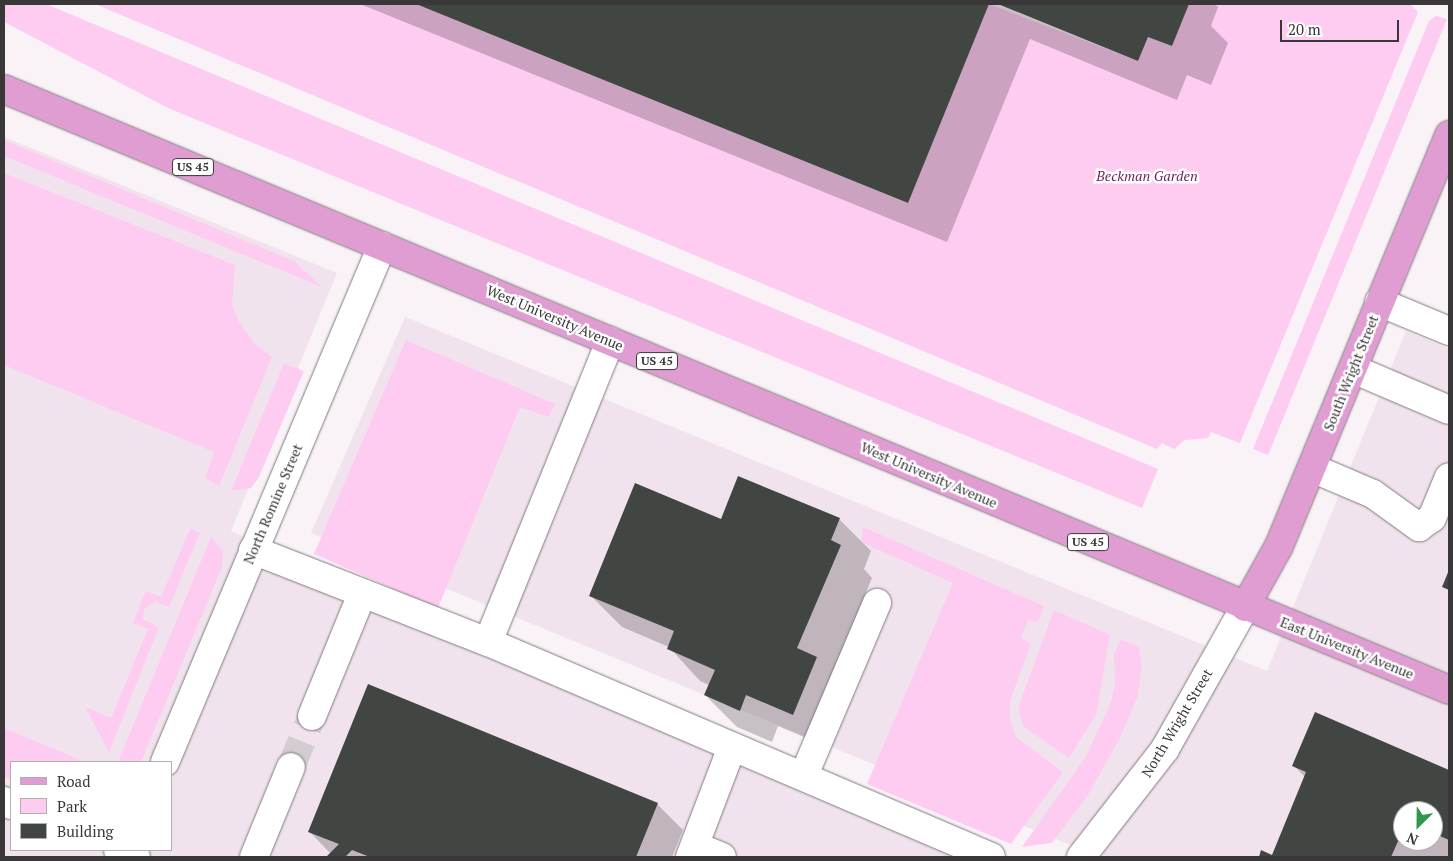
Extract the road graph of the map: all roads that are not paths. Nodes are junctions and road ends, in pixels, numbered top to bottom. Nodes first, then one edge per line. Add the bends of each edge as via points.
1 (4, 89) edge
2 (1449, 135) edge
3 (382, 246) junction
4 (1379, 302) junction
5 (1449, 331) edge
6 (610, 341) junction
7 (1353, 369) junction
8 (1449, 410) edge
9 (1312, 468) junction
10 (1449, 476) edge
11 (253, 550) junction
12 (362, 594) junction
13 (877, 602) dead end
14 (1245, 606) junction
15 (488, 642) junction
16 (1449, 690) edge
17 (312, 716) tunnel mouth
18 (732, 747) junction
19 (166, 761) edge
20 (291, 767) tunnel mouth
21 (804, 776) junction
22 (693, 852) edge
23 (254, 857) edge
24 (722, 857) edge
25 (991, 857) edge
26 (1081, 857) edge

1 - 3 main road, West University Avenue / US 45
2 - 4 main road, South Wright Street
3 - 6 main road, West University Avenue / US 45
3 - 11 street, North Romine Street
4 - 5 street
4 - 7 main road, South Wright Street
6 - 14 main road, West University Avenue / US 45
6 - 15 street
7 - 8 street
7 - 9 main road, South Wright Street
9 - 10 street via 1373,494 1419,527 1432,518
9 - 14 main road, South Wright Street via 1279,546
11 - 12 street
11 - 19 street, North Romine Street
12 - 15 street
12 - 17 street
13 - 21 street
14 - 16 main road, East University Avenue
14 - 26 street, North Wright Street via 1165,749
15 - 18 street
18 - 21 street
18 - 22 street
20 - 23 street
21 - 25 street
22 - 24 street

